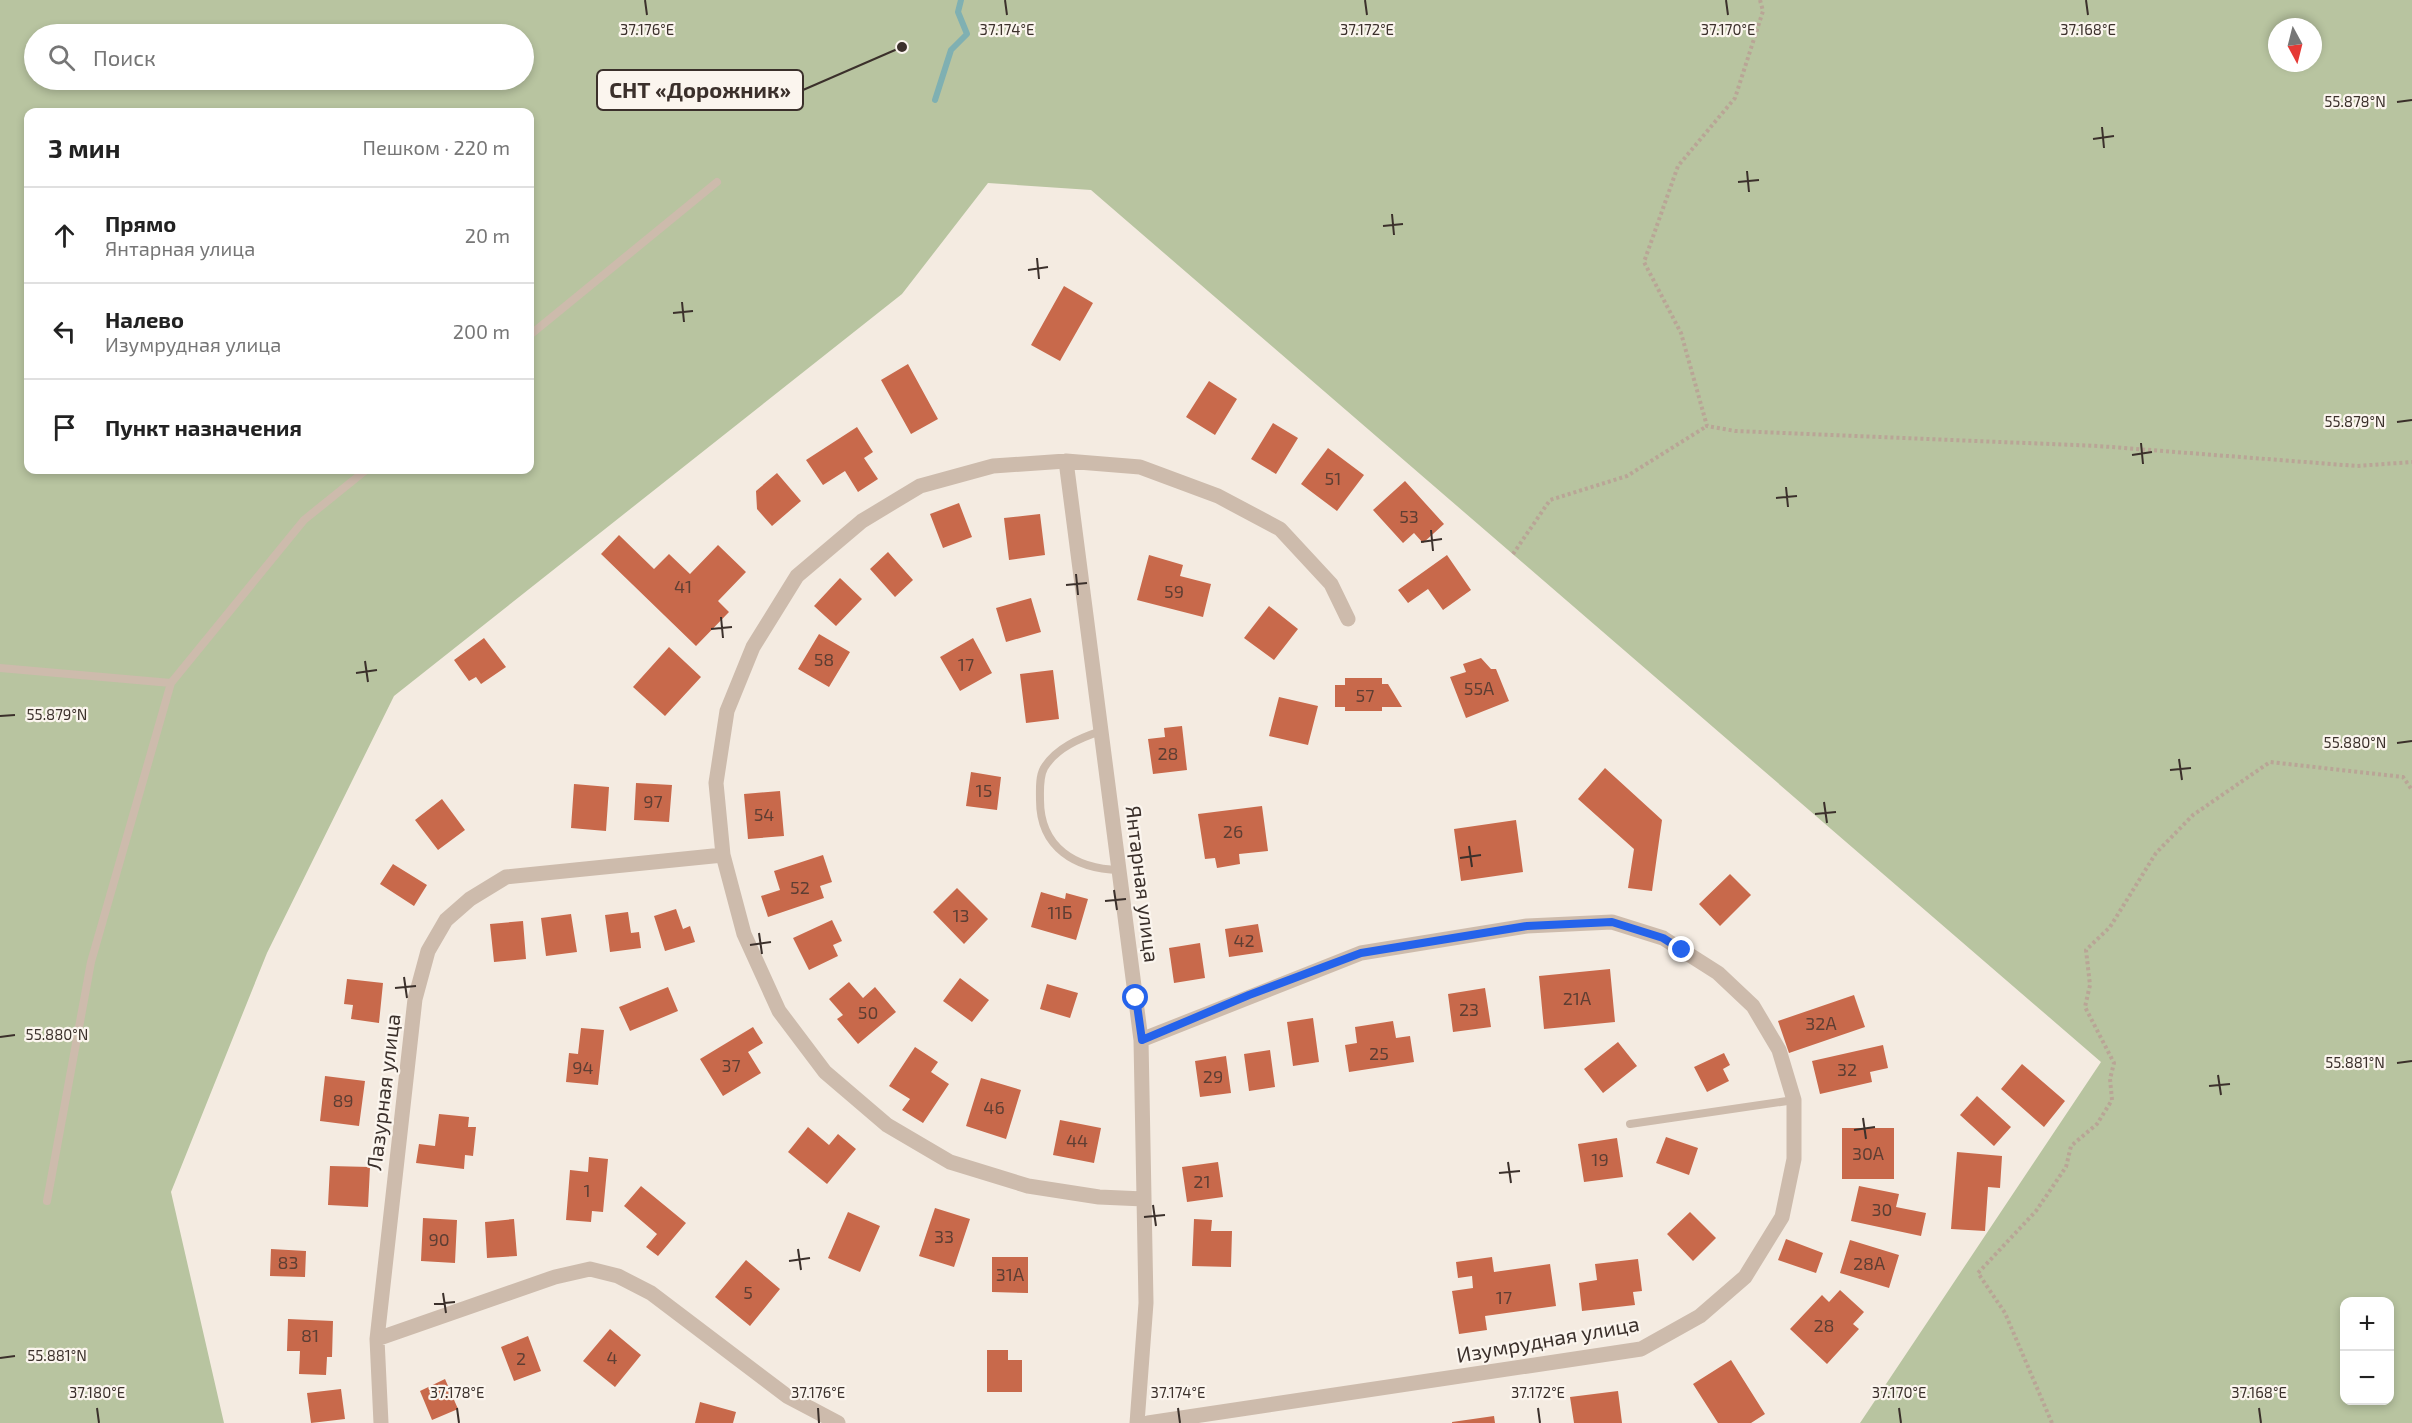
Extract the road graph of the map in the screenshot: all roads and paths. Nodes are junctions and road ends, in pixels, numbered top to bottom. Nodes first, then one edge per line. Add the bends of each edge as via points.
1 (1760, 0) edge
2 (717, 182) dead end
3 (534, 332) edge
4 (1707, 426) junction
5 (1065, 461) junction
6 (2412, 462) edge
7 (361, 474) edge
8 (1513, 554) dead end
9 (1348, 619) dead end
10 (0, 668) edge
11 (171, 683) junction
12 (1101, 731) junction
13 (2412, 790) edge
14 (723, 855) junction
15 (1119, 870) junction
16 (1142, 1040) junction
17 (1794, 1100) junction
18 (1630, 1124) dead end
19 (1144, 1199) junction
20 (46, 1201) dead end
21 (377, 1339) junction
22 (381, 1423) edge
23 (838, 1423) edge
24 (1137, 1423) edge
25 (1148, 1423) edge
26 (2052, 1423) edge

1 - 4 path via 1763,11 1735,98 1678,166 1644,262 1681,333
2 - 3 lane
4 - 6 path via 1735,431 2098,446 2357,466
4 - 8 path via 1628,476 1550,500
5 - 9 street via 1140,468 1218,496 1280,530 1331,584
5 - 12 street, Янтарная улица
5 - 14 street via 993,466 920,486 862,521 797,576 753,647 727,711 716,783
7 - 11 lane via 304,520
10 - 11 lane
11 - 20 lane via 91,962
12 - 15 street, Янтарная улица
12 - 15 lane via 1071,742 1044,769 1040,807 1054,845 1072,860 1096,869
13 - 26 path via 2403,777 2270,762 2193,815 2156,853 2110,927 2086,950 2090,985 2085,1007 2114,1063 2110,1079 2112,1100 2097,1124 2071,1146 2066,1167 2036,1211 1978,1273 2005,1313
14 - 19 street via 744,934 779,1011 825,1072 887,1125 950,1162 1028,1186 1099,1197
14 - 21 street, Лазурная улица via 506,877 470,899 446,920 428,951 415,999
15 - 16 street, Янтарная улица
16 - 17 street, Изумрудная улица via 1361,953 1527,926 1612,922 1663,938 1718,974 1753,1006 1779,1050
16 - 19 street, Янтарная улица
17 - 18 lane
17 - 25 street, Изумрудная улица via 1794,1159 1782,1217 1746,1276 1700,1316 1641,1349
19 - 24 street, Янтарная улица via 1146,1303
21 - 22 street, Лазурная улица
21 - 23 street via 555,1277 590,1269 618,1276 651,1293 787,1396

